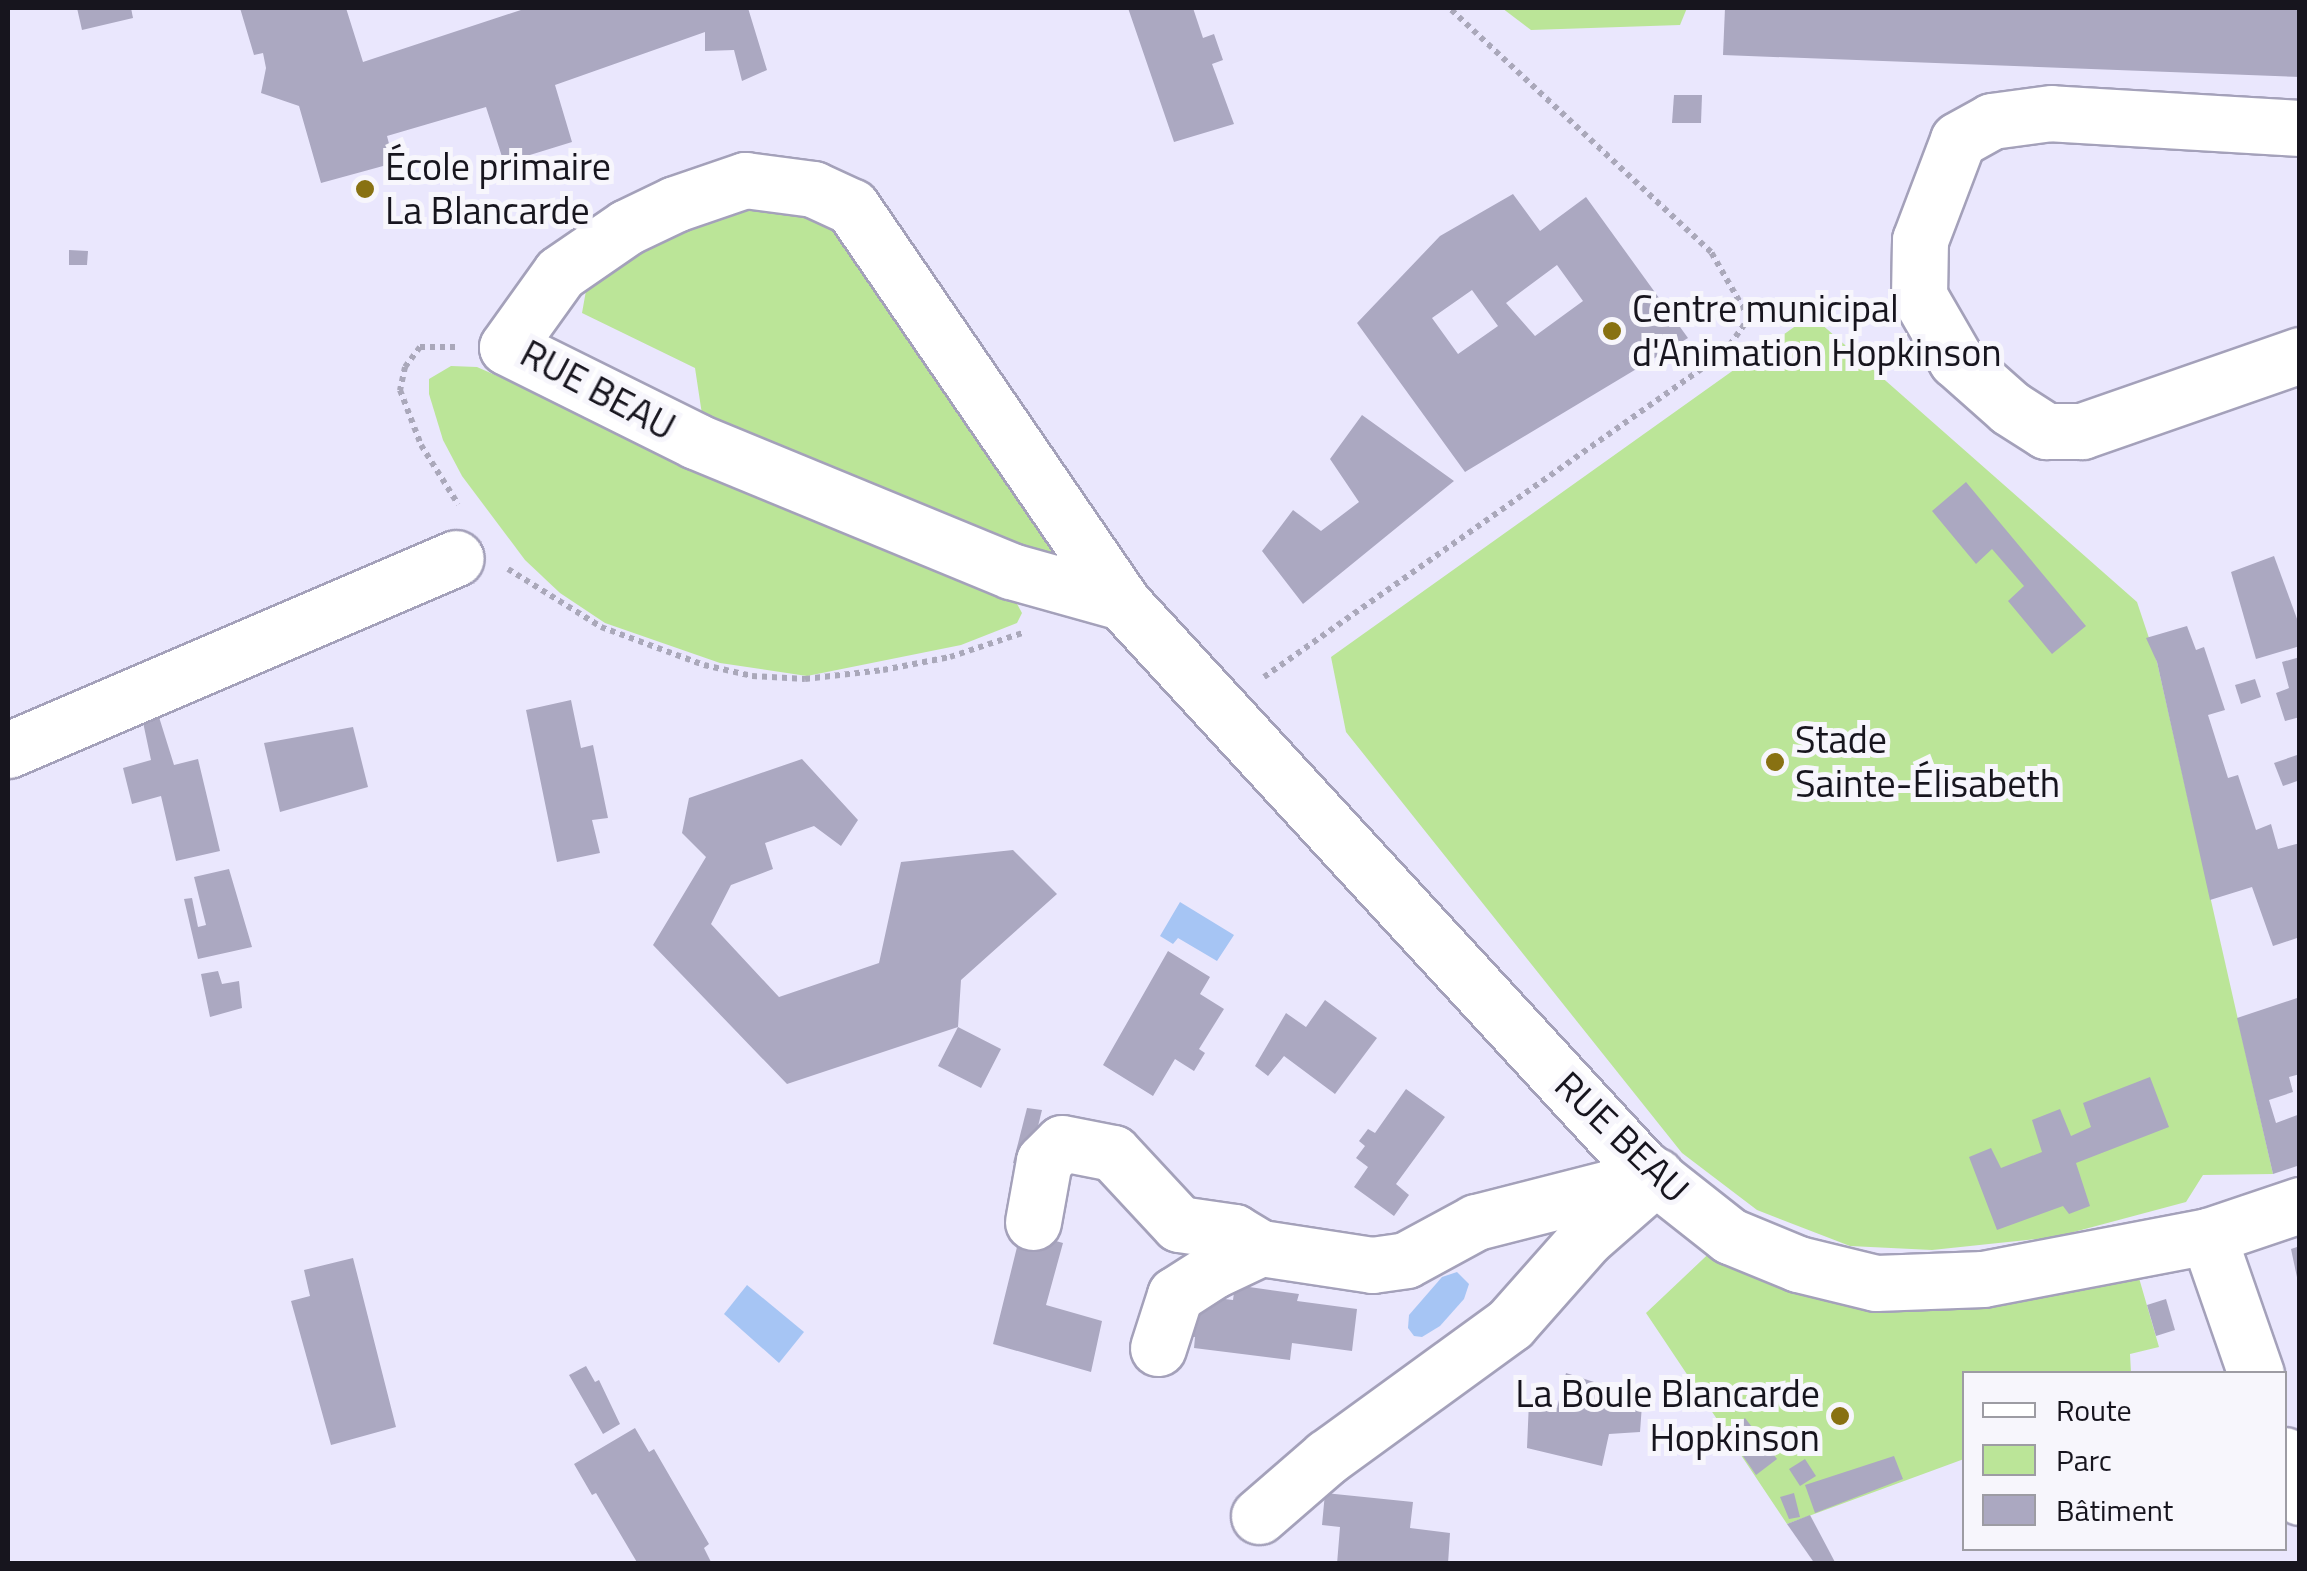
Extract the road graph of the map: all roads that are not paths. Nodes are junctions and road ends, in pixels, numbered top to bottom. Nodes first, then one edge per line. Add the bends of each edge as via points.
1 (2300, 128) edge
2 (2300, 355) edge
3 (476, 547) road end
4 (1122, 602) junction
5 (8, 750) edge
6 (1656, 1176) junction
7 (2300, 1205) edge
8 (1033, 1222) dead end
9 (2208, 1236) junction
10 (1261, 1248) junction
11 (1158, 1348) dead end
12 (2255, 1371) edge
13 (2287, 1463) edge
14 (2300, 1498) edge
15 (1259, 1516) dead end

1 - 2 street via 2052,113 1992,121 1958,140 1920,240 1919,296 1956,360 2046,430 2082,431
3 - 5 street
4 - 4 street, RUE BEAU via 852,206 813,188 744,180 628,227 560,273 507,347 696,441 1011,571
4 - 6 street, RUE BEAU
6 - 9 street, RUE BEAU via 1730,1236 1798,1264 1876,1284 1983,1279
6 - 10 street via 1476,1222 1406,1260 1372,1265
6 - 15 street via 1586,1238 1510,1324 1327,1457
7 - 9 street, RUE BEAU
8 - 10 street via 1044,1161 1062,1143 1113,1153 1180,1224 1234,1232
9 - 12 street
10 - 11 street via 1176,1296
13 - 14 street

